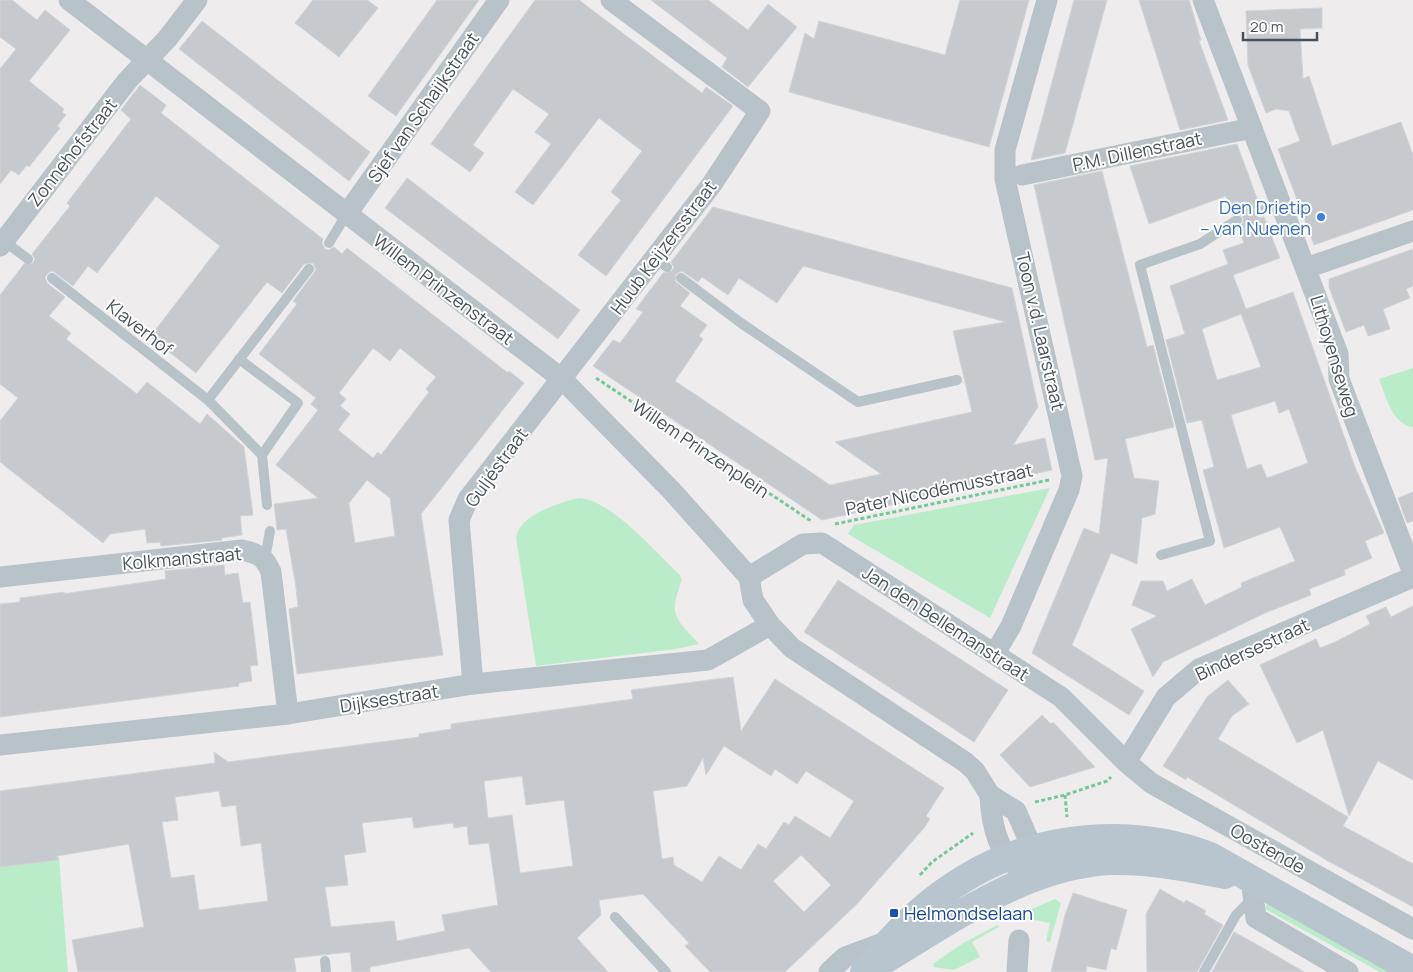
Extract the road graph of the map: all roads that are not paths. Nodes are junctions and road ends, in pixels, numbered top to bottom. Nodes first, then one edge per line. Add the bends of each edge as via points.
1 (68, 0) edge
2 (197, 0) edge
3 (499, 0) edge
4 (611, 0) edge
5 (1047, 0) edge
6 (1203, 0) edge
7 (147, 60) junction
8 (1252, 128) junction
9 (1022, 175) dead end
10 (346, 215) junction
11 (1237, 220) dead end
12 (1413, 231) edge
13 (2, 243) edge
14 (329, 243) dead end
15 (28, 260) dead end
16 (1306, 268) junction
17 (309, 269) dead end
18 (52, 278) dead end
19 (681, 278) dead end
20 (239, 359) junction
21 (568, 371) junction
22 (957, 380) dead end
23 (208, 400) junction
24 (262, 455) junction
25 (267, 505) dead end
26 (270, 531) dead end
27 (1161, 555) dead end
28 (265, 559) junction
29 (1413, 573) edge
30 (749, 576) junction
31 (0, 577) edge
32 (1413, 577) edge
33 (770, 625) junction
34 (995, 653) junction
35 (473, 684) junction
36 (288, 714) junction
37 (0, 745) edge
38 (1126, 762) junction
39 (990, 795) junction
40 (1033, 850) junction
41 (1006, 858) junction
42 (1030, 879) junction
43 (1252, 888) junction
44 (615, 917) dead end
45 (1413, 929) edge
46 (1019, 940) dead end
47 (888, 941) junction
48 (1413, 970) edge
49 (666, 972) edge
50 (828, 972) edge
51 (864, 972) edge
52 (1017, 972) edge
53 (1204, 972) edge
54 (1348, 972) edge

1 - 7 street, Willem Prinzenstraat
2 - 7 street, Zonnehofstraat
3 - 10 street, Sjef van Schaijkstraat
4 - 21 street, Huub Keijzersstraat via 760,111 661,263
5 - 34 street, Toon v.d. Laarstraat via 1004,163 1072,476 1011,626
6 - 8 street, Lithoyenseweg
7 - 10 street, Willem Prinzenstraat
7 - 13 street, Zonnehofstraat via 127,81
8 - 9 street, P.M. Dillenstraat
8 - 16 street, Lithoyenseweg via 1271,208
10 - 14 lane
10 - 21 street, Willem Prinzenstraat
11 - 27 lane via 1200,244 1140,265 1210,542
12 - 16 street
13 - 15 lane
16 - 29 street, Lithoyenseweg via 1338,354 1339,379
17 - 20 lane
18 - 23 lane, Klaverhof
19 - 22 lane via 858,402
20 - 23 lane
20 - 24 lane via 298,404
21 - 30 street, Willem Prinzenstraat
21 - 35 street, Guljéstraat via 468,499 459,520
23 - 24 lane, Klaverhof
24 - 25 lane
26 - 28 lane
28 - 31 street, Kolkmanstraat via 242,550
28 - 36 street, Kolkmanstraat via 271,572
30 - 33 street via 753,600
30 - 34 street, Jan den Bellemanstraat via 803,544 825,538
32 - 38 street, Bindersestraat via 1200,669 1166,697
33 - 35 street, Dijksestraat via 708,660
33 - 39 street via 792,648 965,762 975,771
34 - 38 street, Jan den Bellemanstraat via 1061,697
35 - 36 street, Dijksestraat
36 - 37 street, Dijksestraat
38 - 45 street, Oostende via 1151,783
39 - 40 street via 1016,811
39 - 41 street via 993,823
40 - 41 main road, Oostende
40 - 42 street
40 - 43 main road, Oostende via 1085,839 1149,840 1197,851 1224,863
41 - 42 street
41 - 47 main road, Oostende via 947,890
42 - 43 main road, Oostende via 1072,866 1131,861 1158,863
42 - 51 main road, Oostende via 979,904
43 - 48 main road, Oostende
43 - 53 lane
43 - 54 street via 1256,918
44 - 49 lane
46 - 52 street
47 - 50 street via 845,956
47 - 51 main road, Oostende

